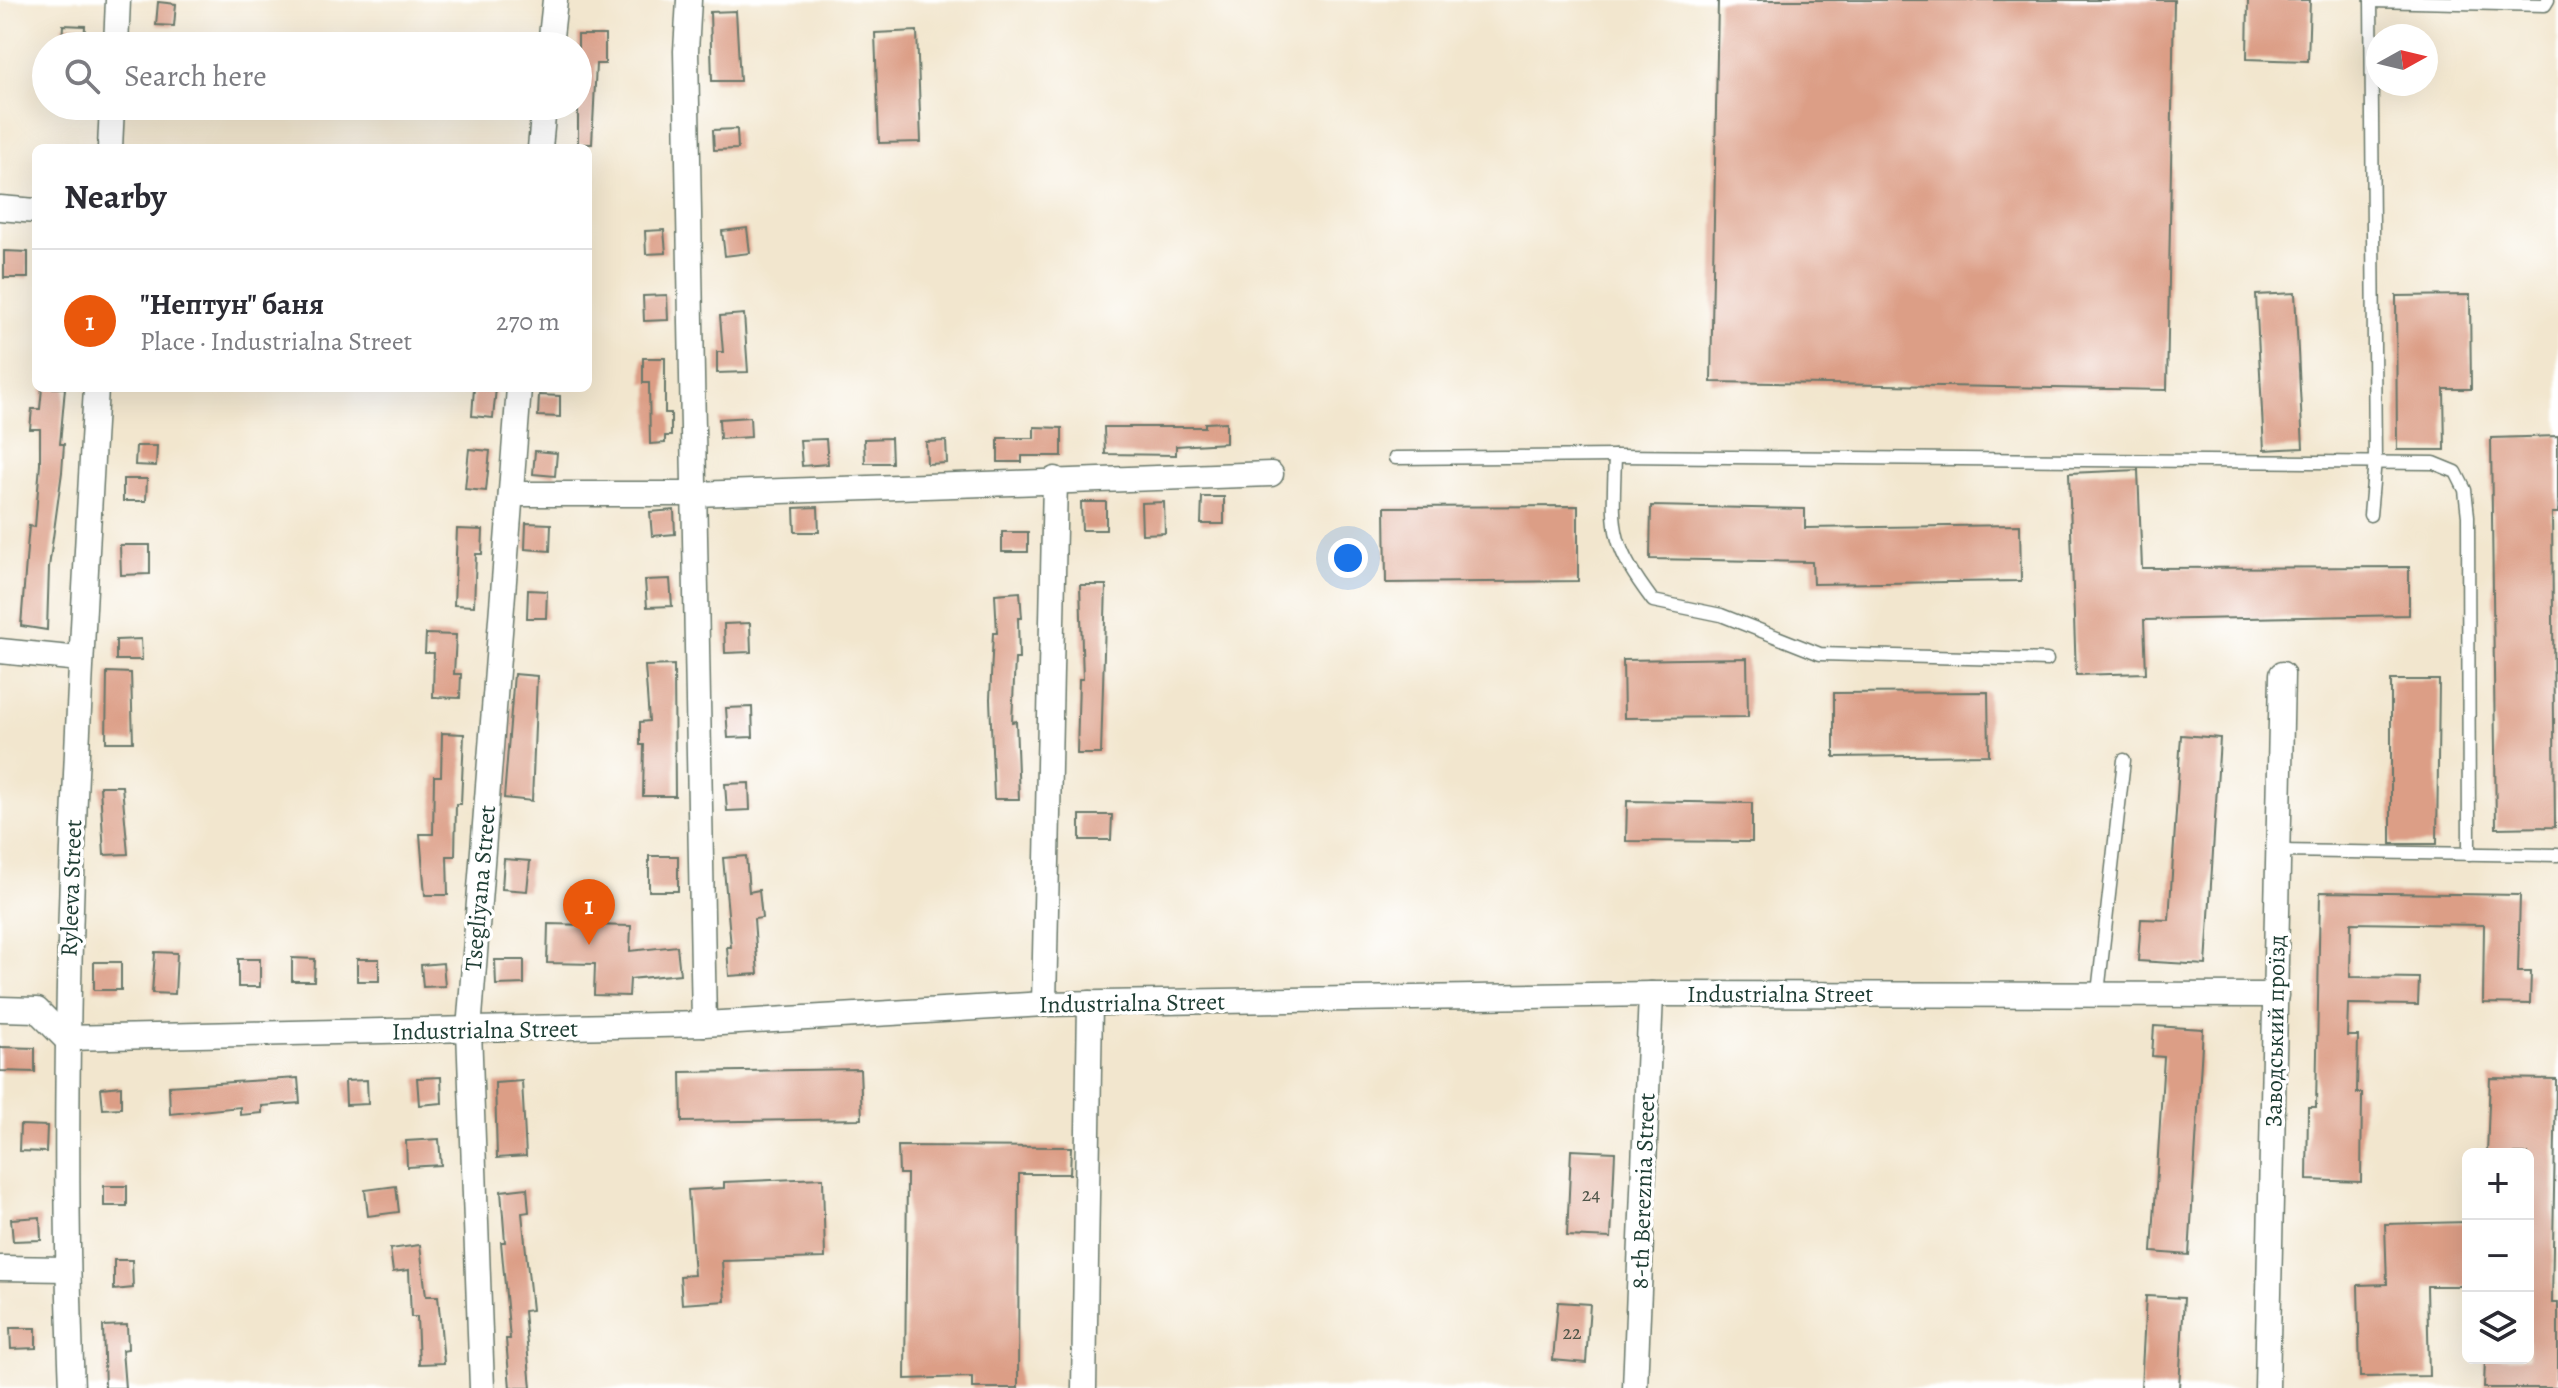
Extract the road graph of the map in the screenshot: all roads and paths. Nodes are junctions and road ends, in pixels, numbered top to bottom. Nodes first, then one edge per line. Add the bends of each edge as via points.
1 (118, 0) edge
2 (555, 0) edge
3 (689, 0) edge
4 (2371, 0) edge
5 (2548, 0) edge
6 (117, 32) edge
7 (552, 32) edge
8 (111, 120) edge
9 (543, 120) edge
10 (110, 144) edge
11 (540, 144) edge
12 (0, 208) edge
13 (32, 211) edge
14 (96, 392) edge
15 (519, 392) edge
16 (1615, 456) junction
17 (1395, 458) dead end
18 (2375, 460) junction
19 (1271, 474) dead end
20 (1055, 479) junction
21 (511, 494) junction
22 (695, 494) junction
23 (2370, 515) dead end
24 (0, 651) edge
25 (80, 659) junction
26 (2047, 660) dead end
27 (2282, 674) dead end
28 (2124, 760) dead end
29 (2279, 851) junction
30 (2469, 854) junction
31 (2558, 855) edge
32 (2098, 993) junction
33 (1651, 994) junction
34 (2276, 995) junction
35 (1090, 1003) junction
36 (1044, 1004) junction
37 (0, 1009) edge
38 (704, 1024) junction
39 (469, 1030) junction
40 (65, 1038) junction
41 (0, 1268) edge
42 (67, 1269) junction
43 (72, 1388) edge
44 (482, 1388) edge
45 (1084, 1388) edge
46 (1635, 1388) edge
47 (2267, 1388) edge

1 - 6 street
2 - 7 street
3 - 22 street
4 - 5 lane via 2545,5
4 - 18 lane
8 - 10 street
9 - 11 street
12 - 13 street
14 - 25 street, Ryleeva Street
15 - 21 street, Tsegliyana Street
16 - 17 lane
16 - 18 lane
16 - 26 lane via 1613,527 1625,562 1653,601 1721,615 1820,654
18 - 23 lane
18 - 30 lane via 2434,463 2456,472 2465,490
19 - 20 street
20 - 22 street
20 - 36 street
21 - 22 street
21 - 39 street, Tsegliyana Street
22 - 38 street
24 - 25 street
25 - 40 street, Ryleeva Street
27 - 29 street, Заводський проїзд
28 - 32 lane
29 - 30 lane
29 - 34 street, Заводський проїзд
30 - 31 lane
32 - 33 street, Industrialna Street
32 - 34 street, Industrialna Street
33 - 35 street, Industrialna Street
33 - 46 street, 8-th Bereznia Street
34 - 47 street, Заводський проїзд
35 - 36 street, Industrialna Street
35 - 45 street
36 - 38 street, Industrialna Street
37 - 40 street via 37,1010
38 - 39 street, Industrialna Street
39 - 40 street, Industrialna Street
39 - 44 street, Tsegliyana Street
40 - 42 street, Ryleeva Street
41 - 42 street
42 - 43 street, Ryleeva Street

